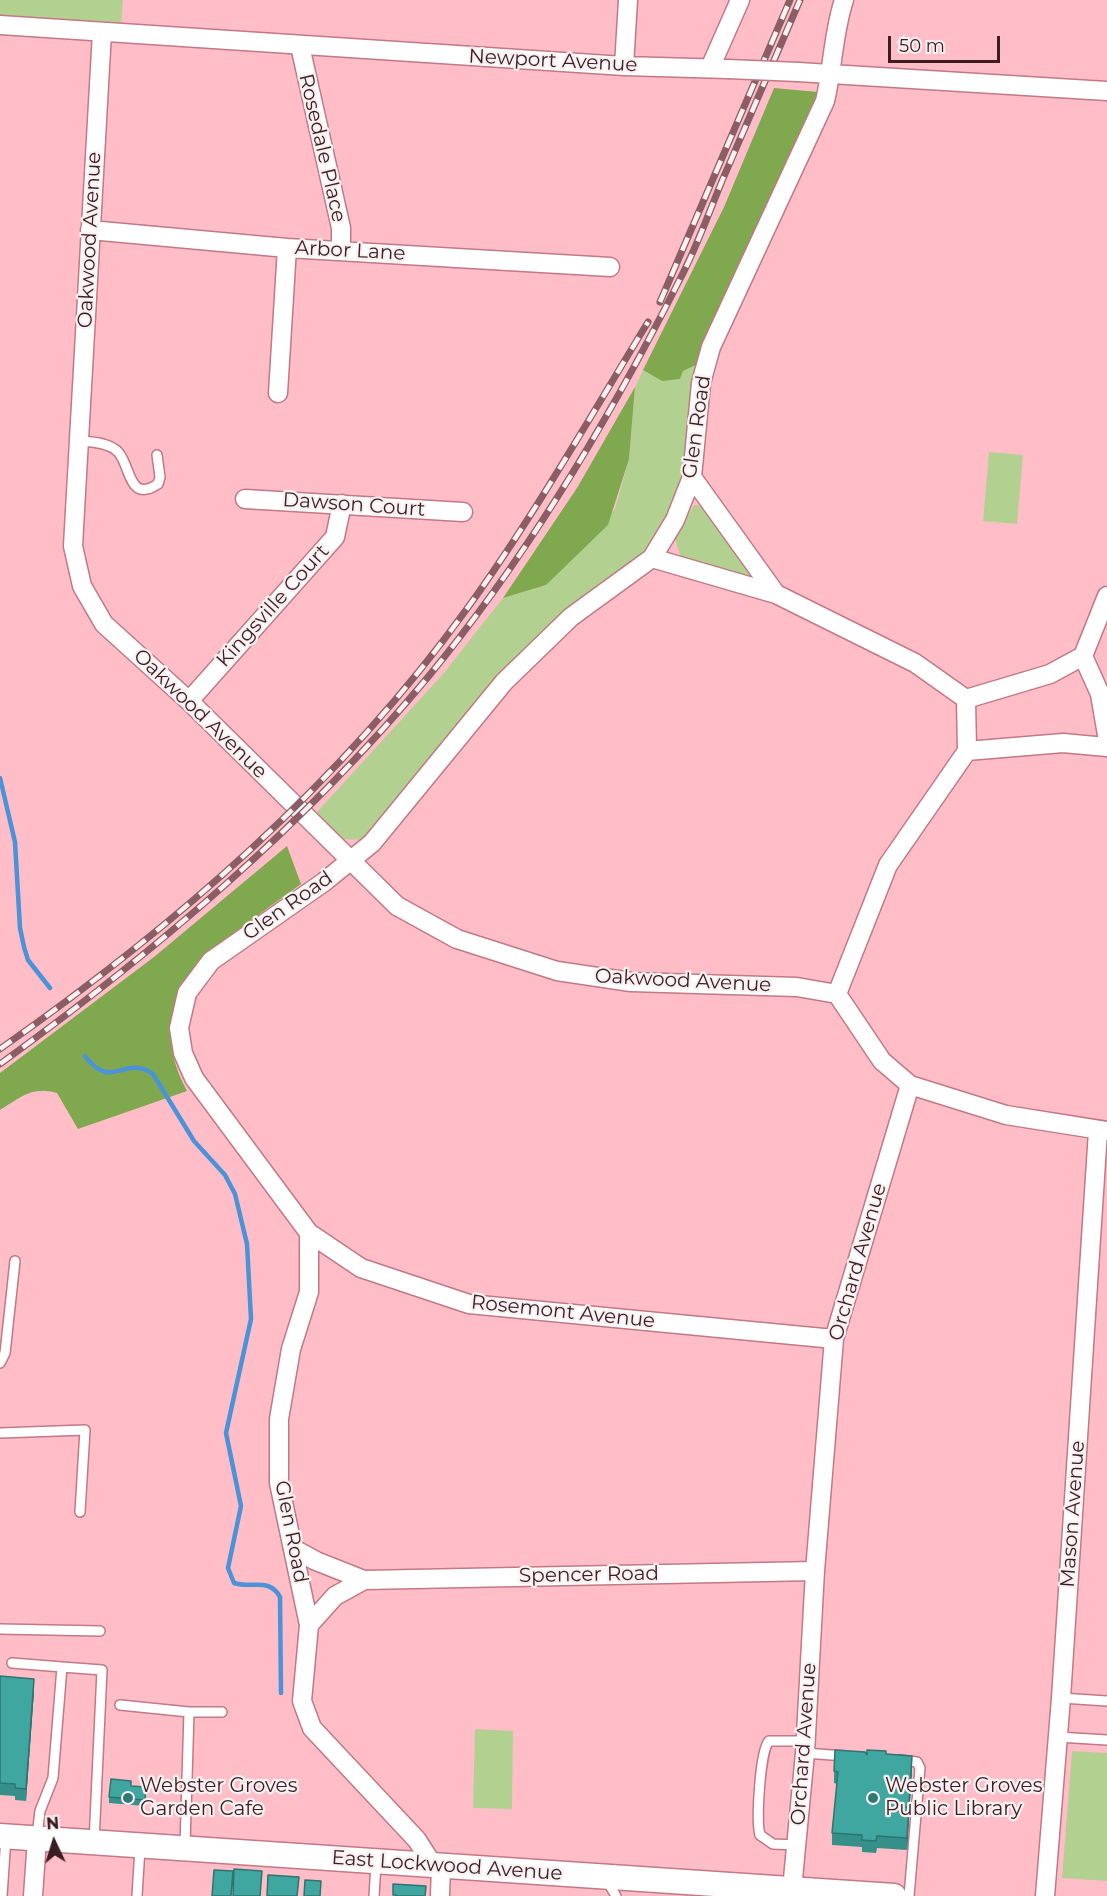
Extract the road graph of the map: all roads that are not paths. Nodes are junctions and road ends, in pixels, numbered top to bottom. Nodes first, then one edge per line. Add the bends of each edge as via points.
1 (628, 0) edge
2 (740, 0) edge
3 (844, 0) edge
4 (0, 26) edge
5 (102, 32) junction
6 (300, 46) junction
7 (624, 66) junction
8 (719, 69) junction
9 (831, 75) junction
10 (1107, 91) edge
11 (90, 230) junction
12 (287, 248) junction
13 (340, 250) junction
14 (610, 267) dead end
15 (278, 393) dead end
16 (78, 441) junction
17 (157, 455) dead end
18 (693, 477) junction
19 (245, 499) dead end
20 (342, 504) junction
21 (463, 512) dead end
22 (652, 558) junction
23 (776, 594) junction
24 (1107, 596) edge
25 (1083, 656) junction
26 (966, 699) junction
27 (189, 701) junction
28 (1107, 735) edge
29 (1107, 747) edge
30 (967, 752) junction
31 (351, 861) junction
32 (837, 994) junction
33 (910, 1085) junction
34 (1103, 1131) edge
35 (309, 1233) junction
36 (15, 1261) dead end
37 (834, 1339) junction
38 (0, 1364) edge
39 (0, 1433) edge
40 (80, 1512) dead end
41 (294, 1549) junction
42 (814, 1571) junction
43 (364, 1580) junction
44 (309, 1625) junction
45 (0, 1629) edge
46 (100, 1631) dead end
47 (12, 1663) dead end
48 (62, 1667) junction
49 (1061, 1698) junction
50 (1107, 1701) edge
51 (120, 1705) dead end
52 (189, 1712) junction
53 (222, 1712) dead end
54 (1058, 1737) junction
55 (1107, 1740) edge
56 (805, 1747) junction
57 (856, 1756) edge
58 (890, 1759) edge
59 (3, 1837) edge
60 (37, 1839) junction
61 (94, 1843) junction
62 (797, 1845) junction
63 (140, 1846) junction
64 (185, 1849) junction
65 (376, 1861) junction
66 (437, 1866) junction
67 (611, 1886) edge
68 (792, 1889) junction
69 (846, 1894) edge
70 (2, 1896) edge
71 (33, 1896) edge
72 (137, 1896) edge
73 (374, 1896) edge
74 (440, 1896) edge
75 (894, 1896) edge
76 (909, 1896) edge
77 (1045, 1896) edge

1 - 7 street
2 - 8 street
3 - 9 street, Glen Road via 836,25
4 - 5 street, Newport Avenue
5 - 6 street, Newport Avenue
5 - 11 street, Oakwood Avenue
6 - 7 street, Newport Avenue
6 - 13 street, Rosedale Place via 341,228
7 - 8 street, Newport Avenue
8 - 9 street, Newport Avenue, bridge
9 - 10 street, Newport Avenue
9 - 18 street, Glen Road via 825,101 711,347 701,383
11 - 12 street, Arbor Lane
11 - 16 street, Oakwood Avenue
12 - 13 street, Arbor Lane
12 - 15 street
13 - 14 street, Arbor Lane
16 - 17 lane via 110,446 139,489 150,490 158,484
16 - 27 street, Oakwood Avenue via 73,546 82,586 104,624
18 - 22 street, Glen Road via 675,520
18 - 23 street
19 - 20 street, Dawson Court
20 - 21 street, Dawson Court
20 - 27 street, Kingsville Court via 335,537
22 - 23 street
22 - 31 street, Glen Road via 571,617 504,682 372,843
23 - 26 street via 915,663
24 - 25 street
25 - 26 street via 1050,674
25 - 28 street via 1100,694
26 - 30 street
27 - 31 street, Oakwood Avenue
29 - 30 street via 1063,743
30 - 32 street via 888,865
31 - 32 street, Oakwood Avenue via 397,906 457,939 557,971 631,982 797,987
31 - 35 street, Glen Road via 211,961 187,993 179,1028 183,1053 194,1078
32 - 33 street via 882,1061
33 - 34 street via 1005,1115
33 - 37 street, Orchard Avenue
34 - 49 street, Mason Avenue
35 - 37 street, Rosemont Avenue via 361,1268 469,1304
35 - 41 street, Glen Road via 309,1292 291,1349 279,1419 279,1483
36 - 38 lane via 5,1353
37 - 42 street, Orchard Avenue
39 - 40 lane via 85,1430
41 - 43 street, Spencer Road
41 - 44 street, Glen Road
42 - 43 street, Spencer Road
42 - 56 street, Orchard Avenue
43 - 44 street, Spencer Road via 335,1596
44 - 66 street, Glen Road via 302,1701 312,1728
45 - 46 lane
47 - 48 lane
48 - 60 lane via 53,1778 40,1811
48 - 61 lane via 102,1670
49 - 50 lane
49 - 54 street, Mason Avenue
51 - 52 lane
52 - 53 lane
52 - 64 lane
54 - 55 lane
54 - 77 street, Mason Avenue
56 - 57 lane
56 - 62 street, Orchard Avenue
56 - 62 lane via 769,1741 764,1746 760,1835 773,1844
58 - 76 lane via 913,1761 920,1768
59 - 60 main road, East Lockwood Avenue
59 - 70 lane
60 - 61 main road, East Lockwood Avenue
60 - 71 street
61 - 63 main road, East Lockwood Avenue
62 - 68 street, Orchard Avenue
63 - 64 main road, East Lockwood Avenue
63 - 72 lane
64 - 65 main road, East Lockwood Avenue
65 - 66 main road, East Lockwood Avenue
65 - 73 lane
66 - 67 main road, East Lockwood Avenue
66 - 74 street
67 - 68 main road, East Lockwood Avenue
68 - 69 main road, East Lockwood Avenue
69 - 75 main road, East Lockwood Avenue

